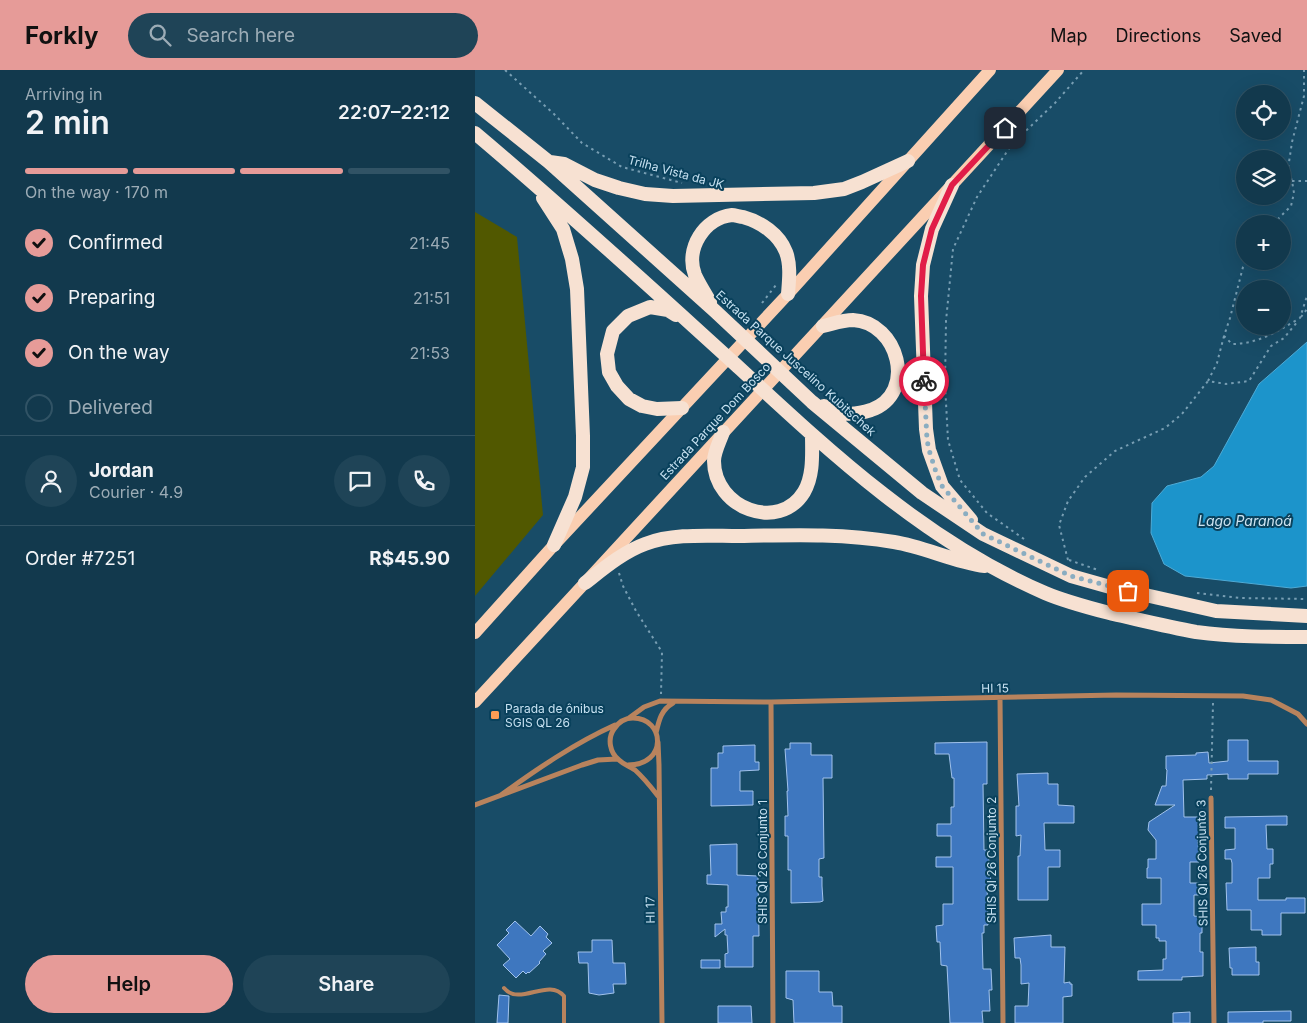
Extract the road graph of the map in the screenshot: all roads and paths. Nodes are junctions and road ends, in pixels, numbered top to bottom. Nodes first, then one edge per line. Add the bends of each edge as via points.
1 (505, 70) edge
2 (990, 70) edge
3 (1058, 70) edge
4 (1084, 70) edge
5 (1304, 70) edge
6 (475, 103) edge
7 (475, 133) edge
8 (908, 160) junction
9 (549, 162) junction
10 (1292, 181) junction
11 (1307, 181) edge
12 (533, 182) junction
13 (684, 184) dead end
14 (952, 185) junction
15 (1282, 215) edge
16 (1242, 270) edge
17 (788, 294) junction
18 (1307, 296) edge
19 (1307, 309) edge
20 (715, 312) junction
21 (1300, 318) junction
22 (692, 325) junction
23 (823, 326) junction
24 (1224, 336) junction
25 (1208, 381) junction
26 (813, 402) junction
27 (682, 408) junction
28 (723, 432) junction
29 (812, 435) junction
30 (983, 534) junction
31 (1026, 540) dead end
32 (554, 545) junction
33 (1061, 558) dead end
34 (615, 560) junction
35 (1068, 560) junction
36 (992, 567) junction
37 (1098, 570) dead end
38 (585, 583) junction
39 (1194, 593) dead end
40 (1307, 599) edge
41 (1307, 616) edge
42 (475, 633) edge
43 (1307, 637) edge
44 (1000, 698) junction
45 (660, 701) junction
46 (475, 702) edge
47 (674, 702) junction
48 (771, 702) junction
49 (1213, 703) dead end
50 (629, 718) junction
51 (618, 724) junction
52 (1307, 724) edge
53 (656, 733) junction
54 (657, 742) junction
55 (617, 760) junction
56 (628, 765) junction
57 (659, 796) junction
58 (497, 797) junction
59 (1211, 798) joint
60 (475, 805) edge
61 (504, 988) dead end
62 (564, 1023) edge
63 (662, 1023) edge
64 (773, 1023) edge
65 (1003, 1023) edge
66 (1214, 1023) edge

1 - 13 path, Trilha Vista da JK via 582,143 622,167
2 - 8 main road
3 - 14 main road, Estrada Parque Dom Bosco
4 - 31 path via 1013,144 977,196 953,250 946,321 948,440 959,480 987,513
5 - 10 path via 1304,96 1288,169
6 - 9 highway, Estrada Parque Juscelino Kubitschek
7 - 12 highway
8 - 9 highway via 844,189 814,193 682,196 645,194 619,188 564,164
8 - 17 main road
9 - 20 highway, Estrada Parque Juscelino Kubitschek
10 - 11 path
10 - 15 path via 1291,206
12 - 22 highway
12 - 32 highway via 563,229 577,289 583,467 575,497
14 - 23 main road, Estrada Parque Dom Bosco
14 - 30 highway via 932,229 923,265 921,296 926,429 929,450 942,486
16 - 24 path
17 - 20 highway via 786,252 774,233 756,221 732,215 710,224 696,240 692,258 694,274
17 - 27 main road
18 - 21 path
19 - 21 path
20 - 26 highway, Estrada Parque Juscelino Kubitschek
21 - 24 path via 1259,341 1232,344
21 - 25 path via 1284,338 1271,346 1249,380 1225,384
22 - 27 highway via 668,310 650,307 628,316 613,331 607,354 609,372 629,398 657,409
22 - 29 highway
23 - 26 highway via 853,320 874,326 895,352 897,383 893,395 880,407 860,414 842,413
23 - 28 main road, Estrada Parque Dom Bosco
24 - 25 path via 1217,364
25 - 35 path via 1182,414 1165,428 1115,451 1085,477 1068,501 1059,525
26 - 30 highway, Estrada Parque Juscelino Kubitschek via 922,493
27 - 32 main road
28 - 29 highway via 714,461 717,478 725,495 741,507 760,512 777,511 792,505 804,492 810,477
28 - 38 main road, Estrada Parque Dom Bosco
29 - 36 highway via 921,522
30 - 41 highway, Estrada Parque Juscelino Kubitschek via 1071,576 1110,588 1215,611
32 - 42 main road
33 - 35 path
34 - 36 highway via 644,544 671,537 799,535 895,542
34 - 38 highway
34 - 45 path via 623,586 662,652
35 - 37 path
36 - 43 highway via 1047,594 1156,624 1198,632
38 - 46 main road, Estrada Parque Dom Bosco
39 - 40 path via 1240,598
44 - 48 street, HI 15
44 - 52 street, HI 15 via 1243,696 1271,700 1298,714
44 - 65 street, SHIS QI 26 Conjunto 2
45 - 47 street, HI 15
45 - 50 street, HI 15 via 644,706
47 - 48 street, HI 15
47 - 53 street via 662,712
48 - 64 street, SHIS QI 26 Conjunto 1
49 - 59 path, SHIS QI 26 Conjunto 3
50 - 51 street
50 - 53 street via 645,721
51 - 55 street via 610,742
51 - 58 street via 597,733
53 - 54 street
54 - 56 street via 648,761
54 - 57 street, HI 17
55 - 56 street
55 - 58 street via 597,760
56 - 57 street
57 - 63 street, HI 17
58 - 60 street
59 - 66 street, SHIS QI 26 Conjunto 3
61 - 62 lane via 516,996 552,989 560,991 564,996

